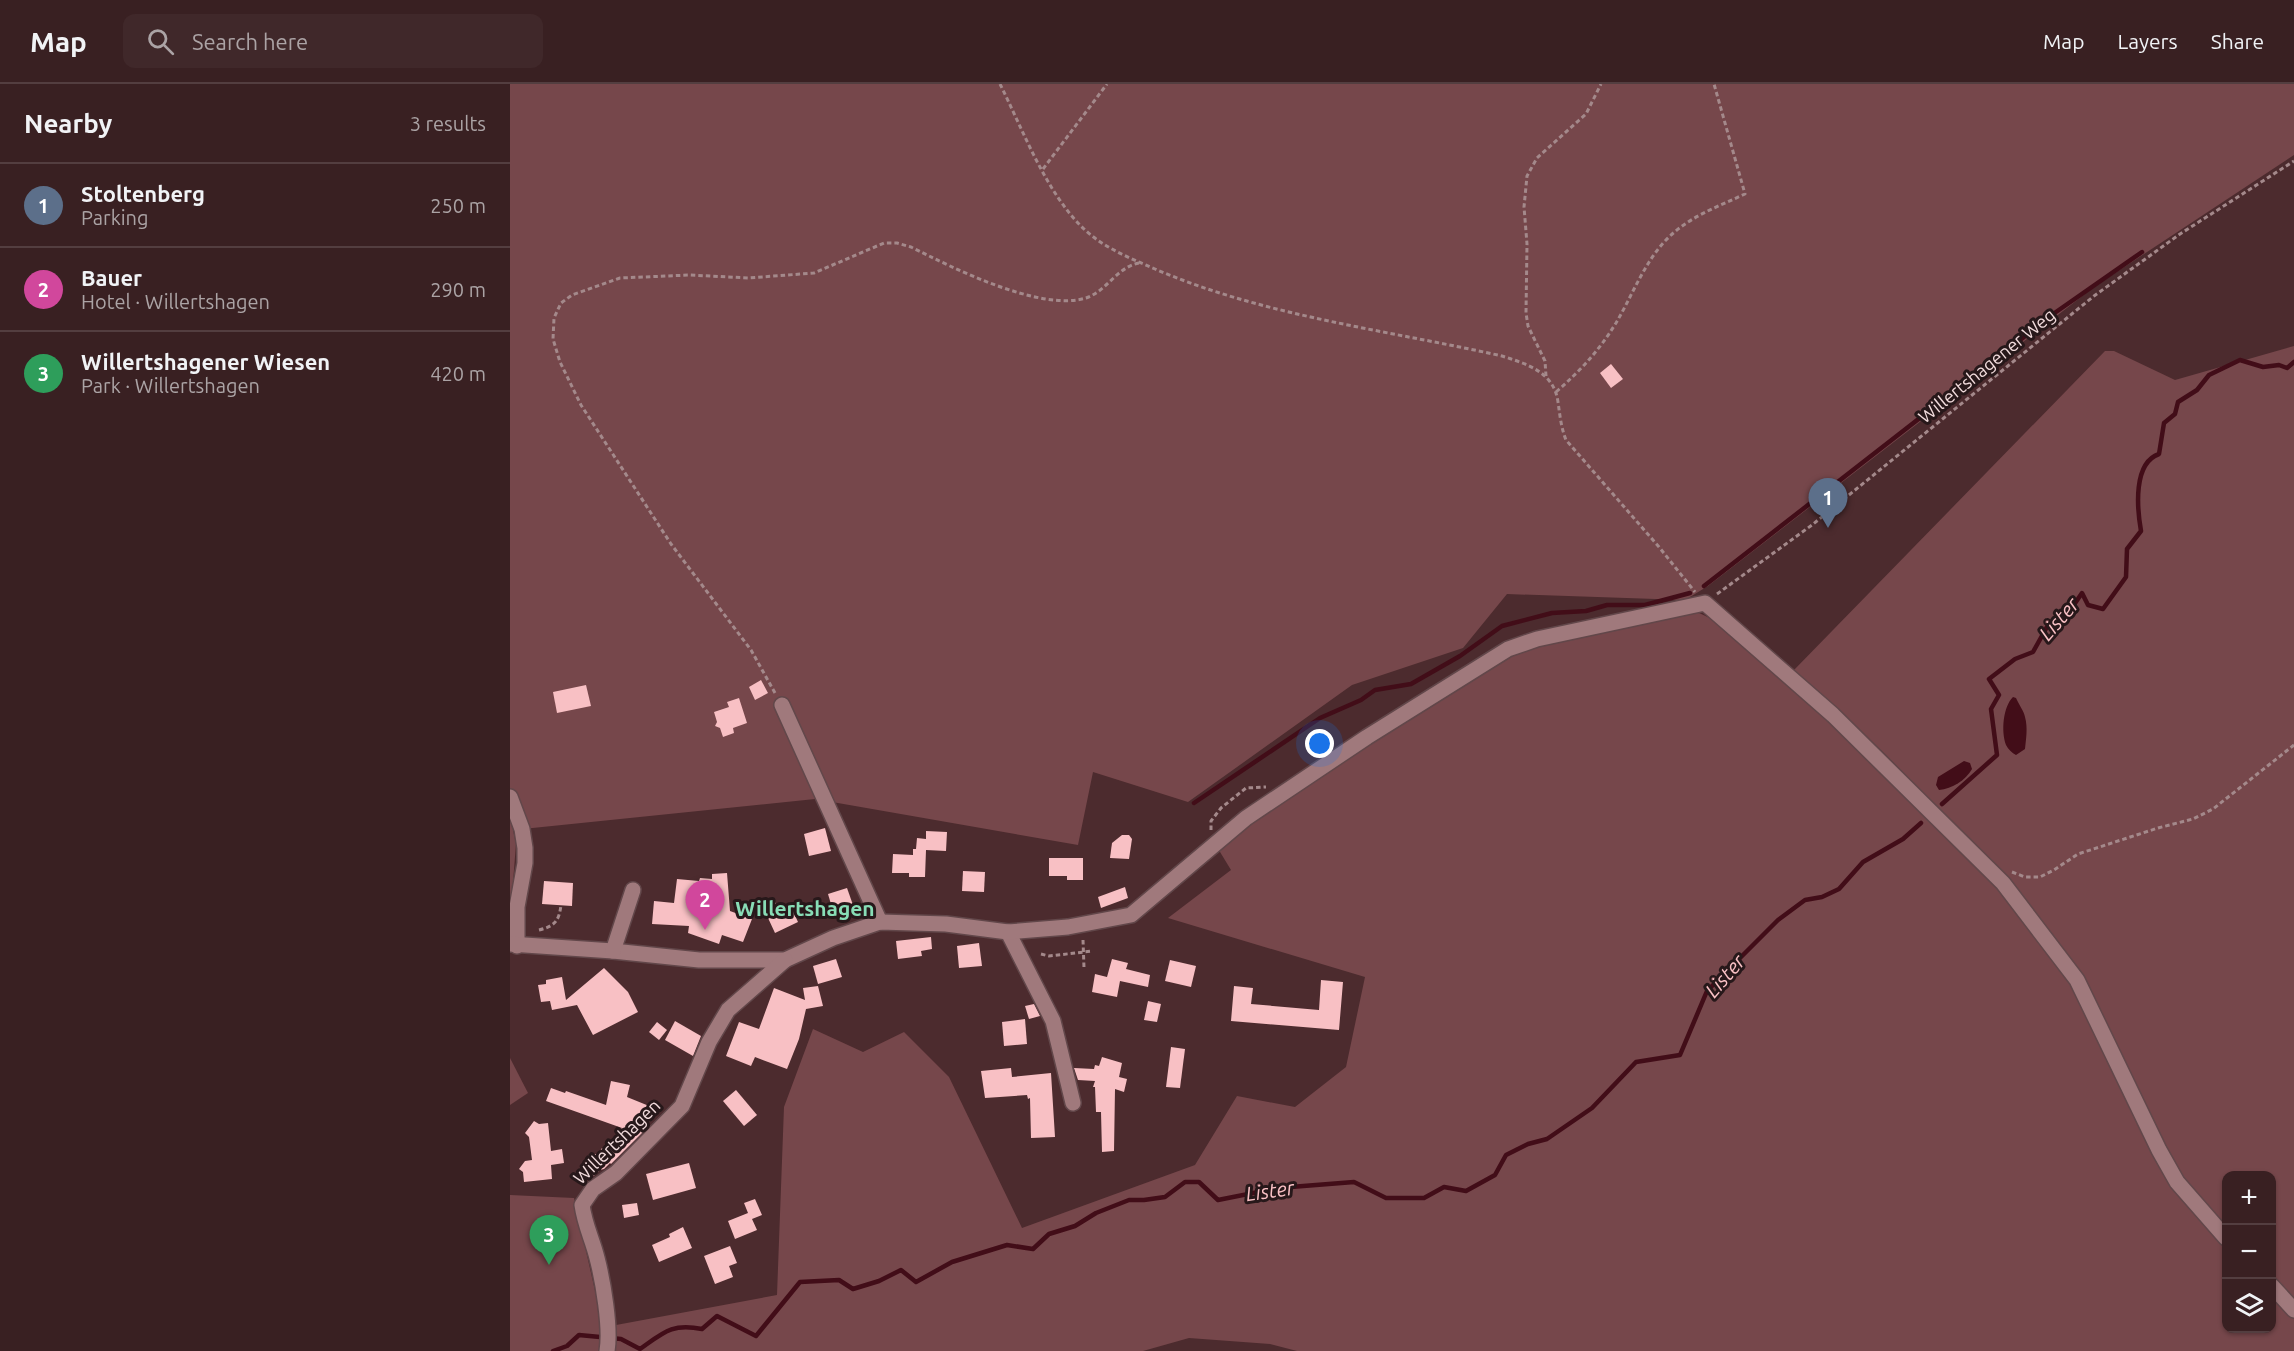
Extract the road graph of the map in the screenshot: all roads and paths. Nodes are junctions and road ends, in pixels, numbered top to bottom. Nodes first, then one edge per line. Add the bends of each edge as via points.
1 (1000, 84) edge
2 (1107, 84) edge
3 (1601, 84) edge
4 (1713, 84) edge
5 (2294, 161) edge
6 (1042, 169) junction
7 (1141, 263) junction
8 (1546, 376) junction
9 (1556, 392) junction
10 (1705, 603) junction
11 (782, 705) joint
12 (2294, 745) edge
13 (1274, 784) dead end
14 (510, 797) edge
15 (1212, 847) junction
16 (2011, 871) dead end
17 (633, 890) dead end
18 (561, 905) dead end
19 (880, 922) junction
20 (1008, 932) junction
21 (1083, 940) dead end
22 (515, 942) edge
23 (613, 951) junction
24 (1093, 951) dead end
25 (1083, 952) junction
26 (1041, 954) dead end
27 (785, 960) junction
28 (1084, 968) dead end
29 (1073, 1103) dead end
30 (2222, 1233) edge
31 (2276, 1291) edge
32 (2294, 1310) edge
33 (607, 1348) edge

1 - 6 path
2 - 6 path
3 - 8 path via 1586,114 1537,158 1527,176 1526,313 1545,361
4 - 9 path via 1745,194 1704,212 1665,241 1587,364
5 - 10 path, Willertshagener Weg via 2180,234 2094,296 1812,525
6 - 7 path via 1083,229 1109,249
7 - 8 path via 1194,286 1281,310 1502,356 1525,363
7 - 11 path via 1131,265 1094,295 1054,300 993,283 911,247 885,243 814,273 748,278 620,278 572,295 561,303 554,318 553,339 581,405 677,553 751,650
8 - 9 path
9 - 10 path via 1560,426 1566,440
10 - 15 street via 1537,639 1508,649 1283,793
10 - 30 street via 1833,715 2003,883 2077,980 2177,1182
11 - 19 street
12 - 16 path via 2213,809 2193,819 2078,854 2040,877 2025,877
13 - 15 path via 1246,788 1221,808 1211,821
14 - 22 street via 525,848
15 - 20 street via 1131,915 1068,927
17 - 23 street
18 - 22 path via 560,917 552,926
19 - 20 street via 946,924
19 - 27 street
20 - 29 street via 1053,1021
21 - 25 path
22 - 23 street
23 - 27 street via 699,960
24 - 25 path
25 - 26 path
25 - 28 path
27 - 33 street, Willertshagen via 728,1010 709,1042 682,1106 616,1173 593,1189 582,1205 584,1224 597,1259 608,1328
31 - 32 street

